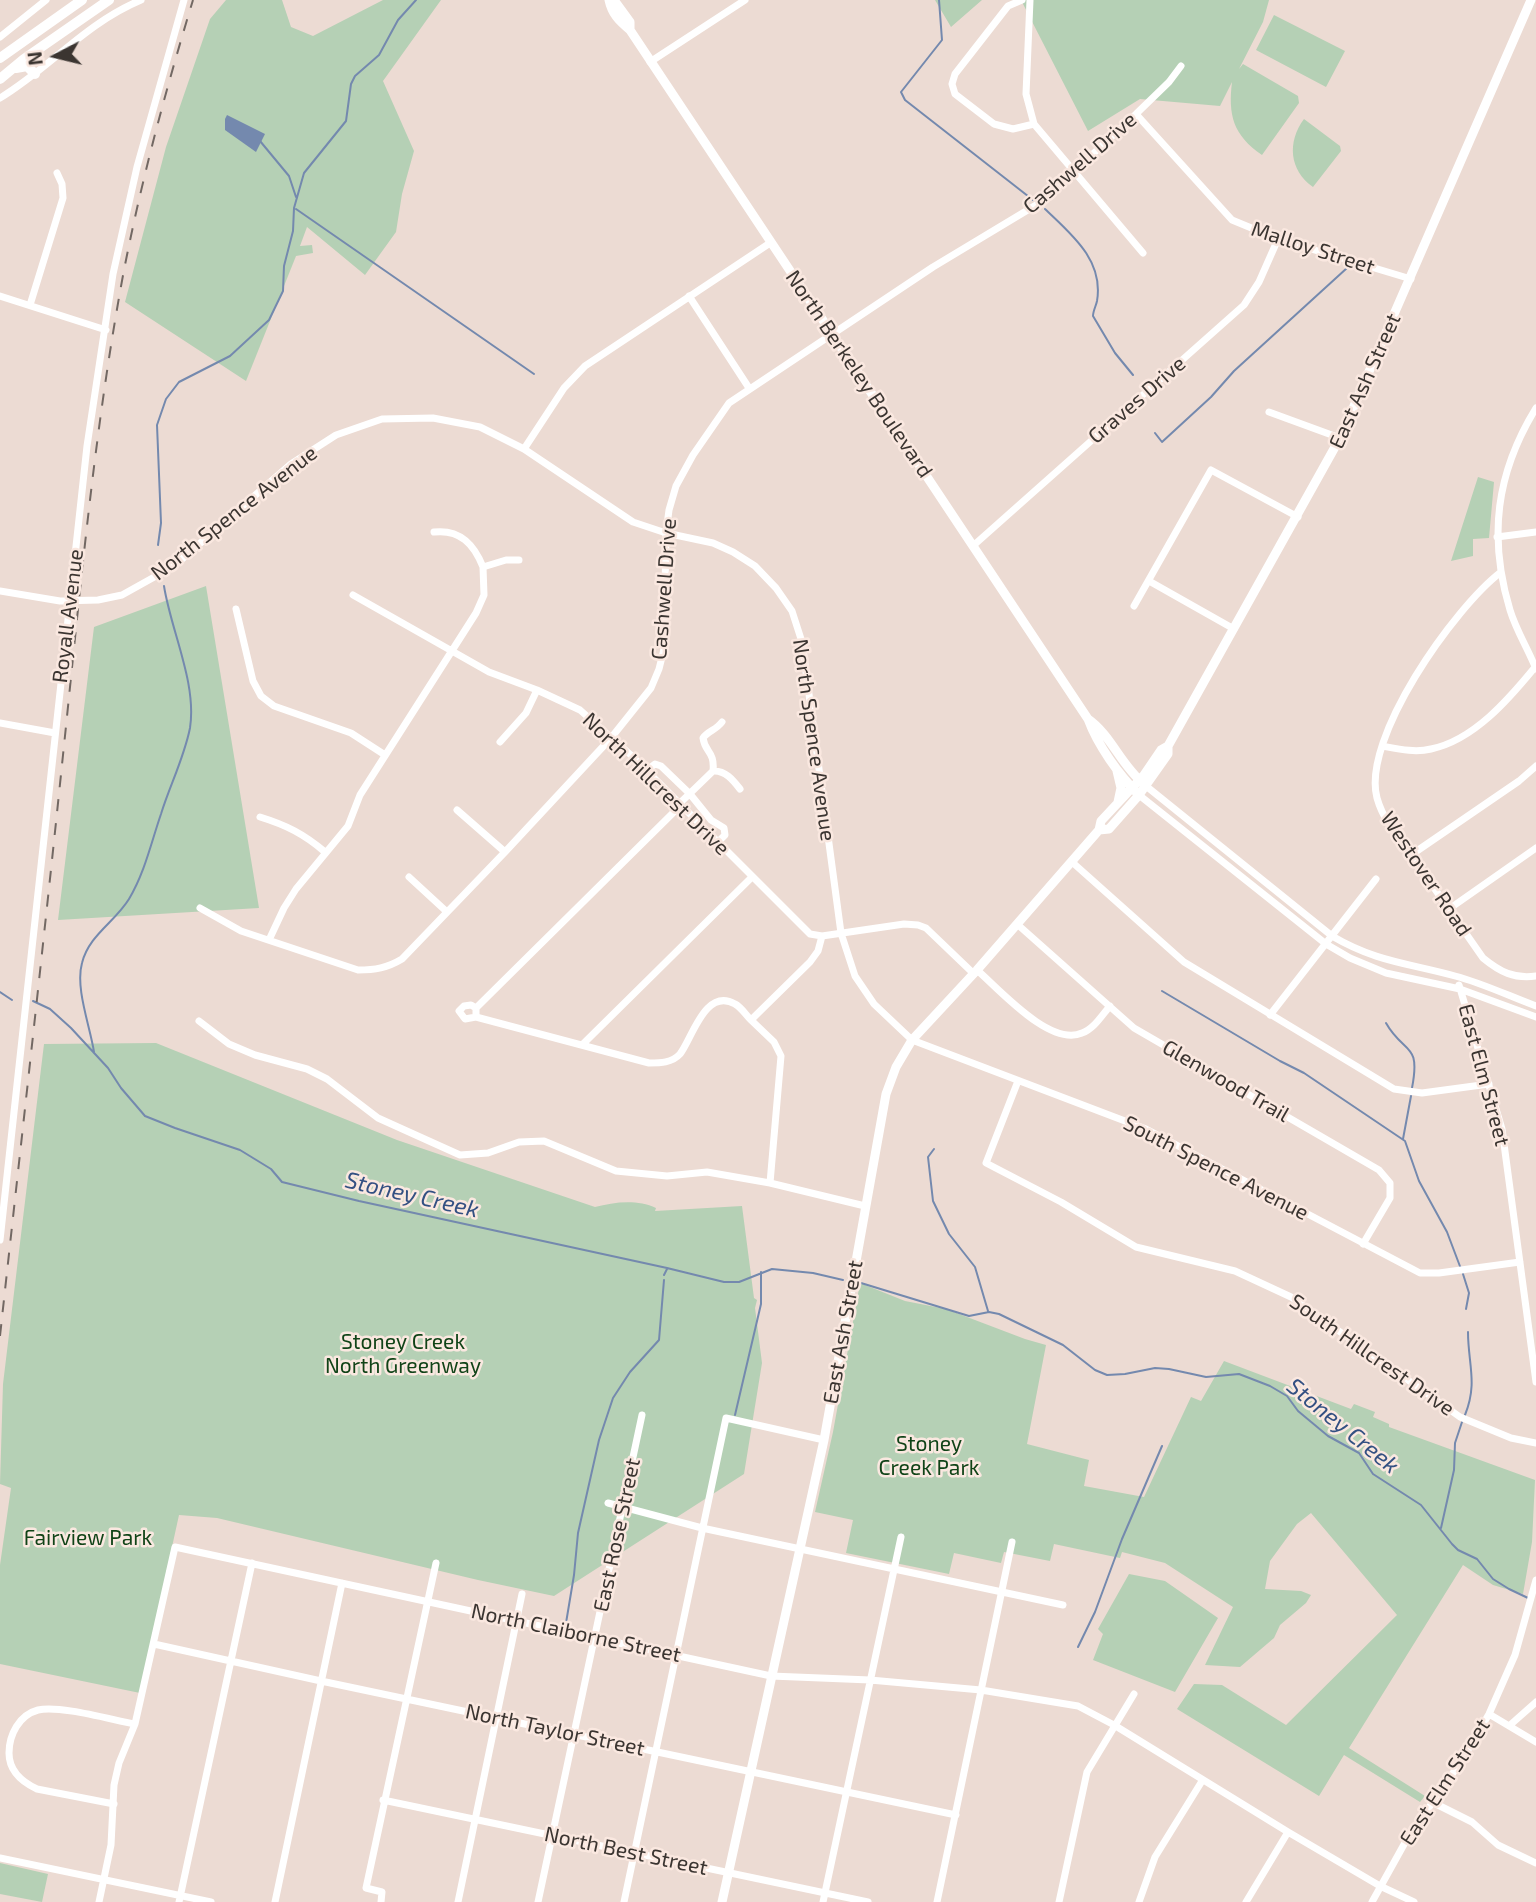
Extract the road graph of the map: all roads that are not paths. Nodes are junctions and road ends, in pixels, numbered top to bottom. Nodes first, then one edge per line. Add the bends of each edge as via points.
1 (46, 0) edge
2 (82, 0) edge
3 (110, 0) edge
4 (141, 0) edge
5 (184, 0) edge
6 (609, 0) edge
7 (614, 0) edge
8 (745, 0) edge
9 (1022, 0) edge
10 (1030, 0) edge
11 (1531, 0) edge
12 (630, 30) junction
13 (0, 37) edge
14 (34, 51) junction
15 (0, 58) edge
16 (650, 62) junction
17 (1181, 66) dead end
18 (35, 74) junction
19 (2, 77) edge
20 (0, 98) edge
21 (1136, 114) junction
22 (1034, 124) junction
23 (1074, 172) junction
24 (57, 173) dead end
25 (1278, 239) junction
26 (770, 243) junction
27 (1143, 253) dead end
28 (1411, 279) junction
29 (0, 296) edge
30 (689, 296) junction
31 (30, 305) junction
32 (106, 330) junction
33 (833, 334) junction
34 (749, 388) junction
35 (1536, 408) edge
36 (1269, 412) dead end
37 (1340, 438) junction
38 (524, 449) junction
39 (1298, 517) junction
40 (434, 532) dead end
41 (1536, 532) edge
42 (666, 533) junction
43 (1497, 537) junction
44 (974, 545) junction
45 (519, 559) dead end
46 (483, 567) junction
47 (1501, 572) junction
48 (1149, 581) junction
49 (0, 591) edge
50 (354, 595) dead end
51 (68, 601) junction
52 (1134, 606) dead end
53 (236, 609) dead end
54 (1234, 629) junction
55 (452, 652) junction
56 (1536, 667) edge
57 (537, 690) junction
58 (1088, 719) junction
59 (722, 722) dead end
60 (0, 723) edge
61 (55, 733) junction
62 (611, 738) junction
63 (500, 742) dead end
64 (1382, 746) junction
65 (385, 755) junction
66 (1536, 765) edge
67 (1115, 766) junction
68 (647, 771) junction
69 (713, 771) junction
70 (1139, 787) junction
71 (740, 789) dead end
72 (690, 794) junction
73 (682, 805) junction
74 (1117, 805) junction
75 (457, 810) dead end
76 (260, 817) dead end
77 (1100, 830) junction
78 (718, 842) junction
79 (1536, 848) edge
80 (325, 852) junction
81 (505, 852) junction
82 (1411, 855) junction
83 (1072, 862) junction
84 (409, 877) dead end
85 (752, 877) junction
86 (1376, 879) dead end
87 (200, 908) dead end
88 (1449, 909) junction
89 (447, 912) junction
90 (1017, 924) junction
91 (841, 933) junction
92 (822, 936) junction
93 (1332, 936) junction
94 (269, 940) junction
95 (1326, 944) junction
96 (976, 972) junction
97 (1457, 976) junction
98 (1536, 976) edge
99 (1460, 989) junction
100 (1110, 1006) junction
101 (1536, 1006) edge
102 (476, 1008) junction
103 (1270, 1015) junction
104 (476, 1017) junction
105 (1536, 1017) edge
106 (751, 1020) junction
107 (199, 1021) dead end
108 (912, 1040) junction
109 (583, 1044) junction
110 (1018, 1081) junction
111 (1489, 1084) junction
112 (770, 1183) junction
113 (865, 1206) junction
114 (0, 1240) edge
115 (1363, 1244) junction
116 (1520, 1262) junction
117 (1536, 1382) edge
118 (642, 1415) dead end
119 (824, 1440) junction
120 (1536, 1443) edge
121 (608, 1503) dead end
122 (622, 1508) junction
123 (702, 1528) junction
124 (901, 1537) dead end
125 (1012, 1542) dead end
126 (798, 1549) junction
127 (253, 1563) junction
128 (436, 1563) dead end
129 (893, 1570) junction
130 (1536, 1580) edge
131 (342, 1583) junction
132 (1001, 1591) junction
133 (522, 1594) dead end
134 (426, 1602) junction
135 (1063, 1605) dead end
136 (518, 1620) junction
137 (596, 1636) junction
138 (154, 1644) junction
139 (677, 1654) junction
140 (231, 1662) junction
141 (771, 1676) junction
142 (870, 1679) junction
143 (321, 1681) junction
144 (981, 1690) junction
145 (1134, 1694) dead end
146 (405, 1698) junction
147 (1536, 1702) edge
148 (1489, 1714) junction
149 (497, 1718) junction
150 (135, 1724) junction
151 (1114, 1725) junction
152 (1509, 1726) junction
153 (574, 1734) junction
154 (1536, 1742) edge
155 (657, 1751) junction
156 (750, 1772) junction
157 (1202, 1781) junction
158 (846, 1792) junction
159 (383, 1800) junction
160 (1432, 1802) junction
161 (114, 1804) junction
162 (956, 1815) junction
163 (475, 1820) junction
164 (1288, 1832) junction
165 (552, 1835) junction
166 (634, 1853) junction
167 (0, 1858) edge
168 (1536, 1863) edge
169 (728, 1872) junction
170 (104, 1878) junction
171 (1380, 1886) junction
172 (824, 1898) edge
173 (180, 1899) edge
174 (99, 1902) edge
175 (211, 1902) edge
176 (275, 1902) edge
177 (381, 1902) edge
178 (458, 1902) edge
179 (538, 1902) edge
180 (624, 1902) edge
181 (722, 1902) edge
182 (868, 1902) edge
183 (937, 1902) edge
184 (1059, 1902) edge
185 (1139, 1902) edge
186 (1246, 1902) edge
187 (1372, 1902) edge
188 (1414, 1902) edge

1 - 13 street
2 - 15 highway
3 - 14 highway
4 - 18 street via 80,35
5 - 32 street, Royall Avenue via 137,167 113,274
6 - 12 main road, North Berkeley Boulevard via 619,22
7 - 12 main road, North Berkeley Boulevard via 630,22
8 - 16 street
9 - 22 street via 1008,6 952,84 957,96 999,127
10 - 22 street via 1026,94
11 - 28 main road, East Ash Street
12 - 16 main road, North Berkeley Boulevard
14 - 18 highway via 30,62
14 - 19 highway
16 - 26 main road, North Berkeley Boulevard
17 - 21 street, Cashwell Drive
18 - 19 highway via 25,65
18 - 20 street
21 - 23 street, Cashwell Drive
21 - 25 street, Malloy Street via 1232,220
22 - 23 street
23 - 27 street
23 - 33 street, Cashwell Drive via 1024,214 933,267
24 - 31 street via 63,198
25 - 28 street, Malloy Street
25 - 44 street, Graves Drive via 1244,305
26 - 30 street
26 - 33 main road, North Berkeley Boulevard
28 - 37 main road, East Ash Street
29 - 31 street
30 - 34 street
30 - 38 street via 584,366
31 - 32 street
32 - 51 street, Royall Avenue
33 - 34 street, Cashwell Drive
33 - 44 main road, North Berkeley Boulevard
34 - 42 street, Cashwell Drive via 729,403 689,460 676,486
35 - 43 street via 1521,432 1505,475
36 - 37 street
37 - 39 main road, East Ash Street
38 - 42 street, North Spence Avenue via 633,522
38 - 51 street, North Spence Avenue via 480,427 433,418 382,419 336,435 291,464 174,565 129,592
39 - 48 street via 1211,470
39 - 54 main road, East Ash Street
40 - 46 street via 447,531 469,542
41 - 43 street
42 - 62 street, Cashwell Drive via 664,649 659,669 650,690
42 - 91 street, North Spence Avenue via 713,543 755,566 792,611 803,649
43 - 47 street
44 - 58 main road, North Berkeley Boulevard
45 - 46 street
46 - 55 street via 484,595
47 - 56 street via 1511,612
47 - 64 street, Westover Road via 1429,653
48 - 52 street
48 - 54 street
49 - 51 street, North Spence Avenue
50 - 55 street, North Hillcrest Drive
51 - 61 street, Royall Avenue
53 - 65 street via 253,681 261,695 274,706 351,733
54 - 70 main road, East Ash Street via 1168,746
55 - 57 street, North Hillcrest Drive
55 - 65 street
56 - 64 street via 1515,692 1455,742 1429,750
57 - 62 street, North Hillcrest Drive via 580,710
57 - 63 street via 526,713
58 - 67 main road, North Berkeley Boulevard
58 - 70 main road, North Berkeley Boulevard via 1098,726
59 - 69 street via 702,738 713,757
60 - 61 street
61 - 114 street, Royall Avenue
62 - 68 street, North Hillcrest Drive
62 - 81 street, Cashwell Drive
64 - 82 street, Westover Road via 1374,769 1377,798
65 - 80 street via 360,795 348,826
66 - 82 street via 1519,782
67 - 70 main road, North Berkeley Boulevard
67 - 74 main road via 1121,792
68 - 72 street via 658,764
68 - 73 street, North Hillcrest Drive
69 - 71 street via 727,775
69 - 72 street
70 - 74 main road, East Ash Street
70 - 77 main road, East Ash Street via 1110,829
70 - 93 street
70 - 95 street
72 - 73 street via 690,800
72 - 78 street via 711,820 724,828 726,835
73 - 78 street, North Hillcrest Drive
73 - 102 street
74 - 77 main road, East Ash Street via 1101,821
75 - 81 street
76 - 80 street via 288,826
77 - 83 main road, East Ash Street
78 - 85 street, North Hillcrest Drive
79 - 88 street
80 - 94 street via 296,889
81 - 89 street, Cashwell Drive
82 - 88 street, Westover Road
83 - 90 main road, East Ash Street
83 - 103 street via 1184,962
84 - 89 street
85 - 92 street, North Hillcrest Drive via 810,934
85 - 109 street
86 - 93 street
87 - 94 street, Cashwell Drive via 241,931
88 - 98 street, Westover Road via 1483,958 1499,972
89 - 94 street, Cashwell Drive via 402,959 375,970 358,970
90 - 96 main road, East Ash Street
90 - 100 street, Glenwood Trail
91 - 92 street
91 - 96 street via 918,925
91 - 108 street, North Spence Avenue via 855,976 874,1004
92 - 106 street via 810,962
93 - 95 street
93 - 97 street via 1383,960
95 - 99 street via 1386,973
95 - 103 street
96 - 100 street via 1055,1033 1081,1034
96 - 108 main road, East Ash Street
97 - 99 street, East Elm Street
97 - 101 street
99 - 105 street
99 - 111 street, East Elm Street
100 - 115 street, Glenwood Trail via 1133,1028 1379,1170 1390,1183 1390,1198
102 - 104 street
102 - 104 street via 464,1006 460,1011 465,1019
103 - 111 street via 1394,1088 1422,1093
104 - 109 street
106 - 109 street via 735,1004 715,1003 696,1022 679,1055 667,1062 649,1063
106 - 112 street via 774,1042 781,1056
107 - 112 street via 229,1044 327,1079 377,1118 460,1155 488,1153 532,1140 616,1171 659,1176 707,1172
108 - 110 street, South Spence Avenue
108 - 113 main road, East Ash Street via 886,1094
110 - 115 street, South Spence Avenue via 1146,1129
110 - 120 street, South Hillcrest Drive via 986,1163 1136,1247 1235,1271 1291,1297 1460,1417
111 - 116 street, East Elm Street via 1502,1129
112 - 113 street
113 - 119 main road, East Ash Street
115 - 116 street, South Spence Avenue via 1420,1273
116 - 117 street, East Elm Street
118 - 122 street, East Rose Street
119 - 123 street via 726,1418
119 - 126 main road, East Ash Street
121 - 122 street
122 - 123 street
122 - 137 street, East Rose Street
123 - 126 street
123 - 139 street
124 - 129 street
125 - 132 street
126 - 129 street
126 - 141 main road, East Ash Street
127 - 131 street, North Claiborne Street
127 - 138 street, North Claiborne Street via 175,1547
127 - 140 street
128 - 134 street
129 - 132 street
129 - 142 street
130 - 148 street, East Elm Street via 1515,1655
131 - 134 street, North Claiborne Street
131 - 143 street
132 - 135 street
132 - 144 street
133 - 136 street
134 - 136 street, North Claiborne Street
134 - 146 street
136 - 137 street, North Claiborne Street
136 - 149 street
137 - 139 street, North Claiborne Street
137 - 153 street, East Rose Street
138 - 140 street, North Taylor Street
138 - 150 street
139 - 141 street, North Claiborne Street
139 - 155 street
140 - 143 street, North Taylor Street
140 - 173 street
141 - 142 street, North Claiborne Street
141 - 156 main road, East Ash Street
142 - 144 street, North Claiborne Street
142 - 158 street
143 - 146 street, North Taylor Street
143 - 176 street
144 - 151 street, North Claiborne Street via 1078,1706
144 - 162 street
145 - 151 street
146 - 149 street, North Taylor Street
146 - 159 street
147 - 152 street
148 - 152 street
148 - 160 street, East Elm Street
149 - 153 street, North Taylor Street
149 - 163 street
150 - 161 street via 119,1763
150 - 161 street via 40,1710 23,1719 9,1746 9,1761 26,1784
151 - 157 street, North Claiborne Street
151 - 184 street via 1087,1772
152 - 154 street
153 - 155 street, North Taylor Street
153 - 165 street, East Rose Street
155 - 156 street, North Taylor Street
155 - 166 street
156 - 158 street, North Taylor Street
156 - 169 main road, East Ash Street
157 - 164 street, North Claiborne Street
157 - 185 street via 1155,1857
158 - 162 street, North Taylor Street
158 - 172 street
159 - 163 street, North Best Street
159 - 177 street via 366,1888 382,1892
160 - 168 street via 1472,1822 1498,1845
160 - 171 street, East Elm Street
161 - 170 street
162 - 183 street
163 - 165 street, North Best Street
163 - 178 street
164 - 171 street, North Claiborne Street
164 - 186 street
165 - 166 street, North Best Street
165 - 179 street, East Rose Street
166 - 169 street, North Best Street
166 - 180 street
167 - 170 street
169 - 172 street, North Best Street
169 - 181 main road, East Ash Street
170 - 173 street
170 - 174 street
171 - 187 street, East Elm Street
171 - 188 street, North Claiborne Street
172 - 182 street, North Best Street
173 - 175 street

